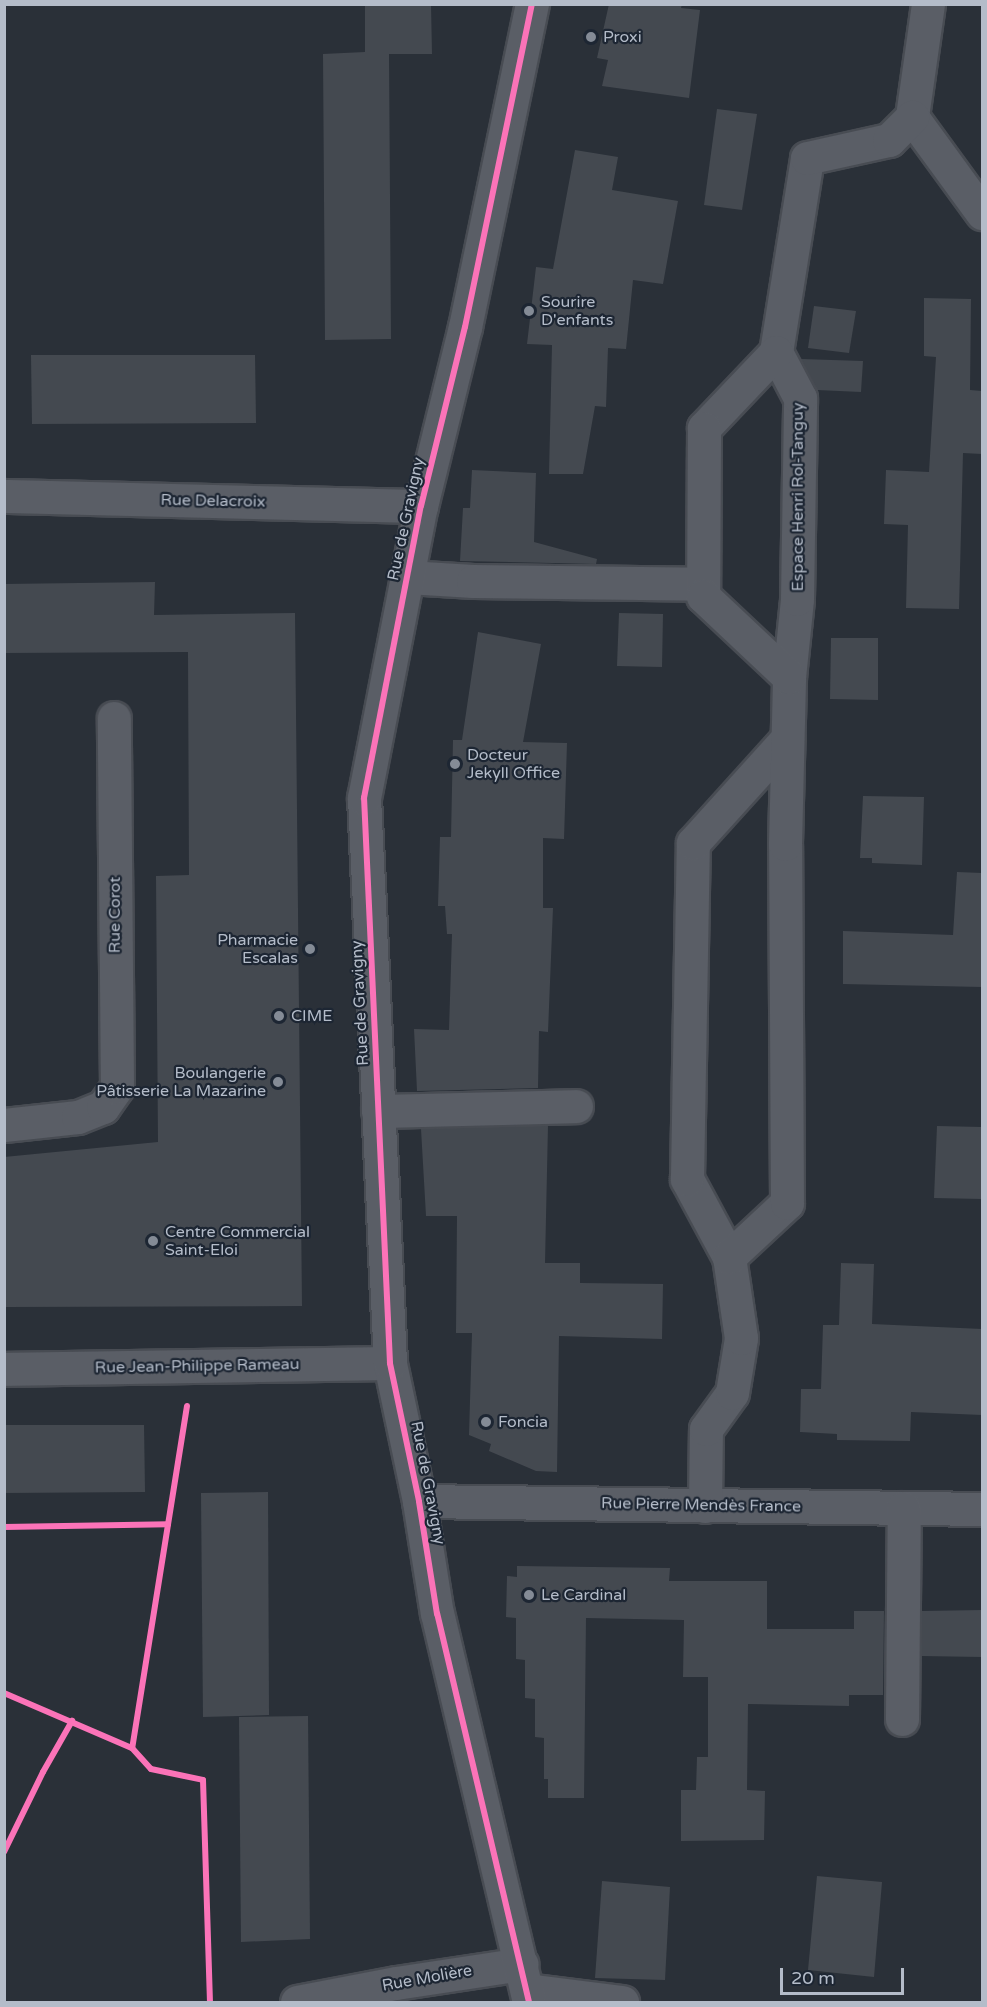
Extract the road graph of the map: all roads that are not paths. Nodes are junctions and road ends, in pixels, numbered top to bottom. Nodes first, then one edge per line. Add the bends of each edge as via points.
1 (532, 4) edge
2 (928, 4) edge
3 (912, 117) junction
4 (982, 213) edge
5 (776, 352) junction
6 (4, 496) edge
7 (421, 506) junction
8 (407, 577) junction
9 (703, 584) junction
10 (789, 677) junction
11 (114, 718) dead end
12 (787, 739) junction
13 (576, 1106) dead end
14 (378, 1111) junction
15 (4, 1125) edge
16 (729, 1257) junction
17 (390, 1364) junction
18 (4, 1369) edge
19 (419, 1500) junction
20 (705, 1506) junction
21 (904, 1509) junction
22 (982, 1509) edge
23 (903, 1719) dead end
24 (526, 1986) edge
25 (297, 2002) edge
26 (622, 2002) edge

1 - 7 street, Rue de Gravigny via 465,327
2 - 3 street
3 - 4 street
3 - 5 street via 889,140 807,158
5 - 9 street via 704,428
5 - 10 street, Espace Henri Rol-Tanguy via 800,398 797,599
6 - 7 street, Rue Delacroix
7 - 8 street, Rue de Gravigny
8 - 9 street
8 - 14 street, Rue de Gravigny via 364,798
9 - 10 street via 703,596
10 - 12 street, Espace Henri Rol-Tanguy
11 - 15 street, Rue Corot via 117,1087 103,1107 78,1117
12 - 16 street, Espace Henri Rol-Tanguy via 787,1203
12 - 16 street via 693,843 687,1179
13 - 14 street
14 - 17 street, Rue de Gravigny
16 - 20 street via 741,1338 732,1393 706,1429
17 - 18 street, Rue Jean-Philippe Rameau
17 - 19 street, Rue de Gravigny
19 - 20 street, Rue Pierre Mendès France
19 - 24 street, Rue de Gravigny via 436,1614
20 - 21 street, Rue Pierre Mendès France
21 - 22 street, Rue Pierre Mendès France
21 - 23 street
24 - 25 street, Rue Molière via 396,1983
24 - 26 street, Rue Molière

